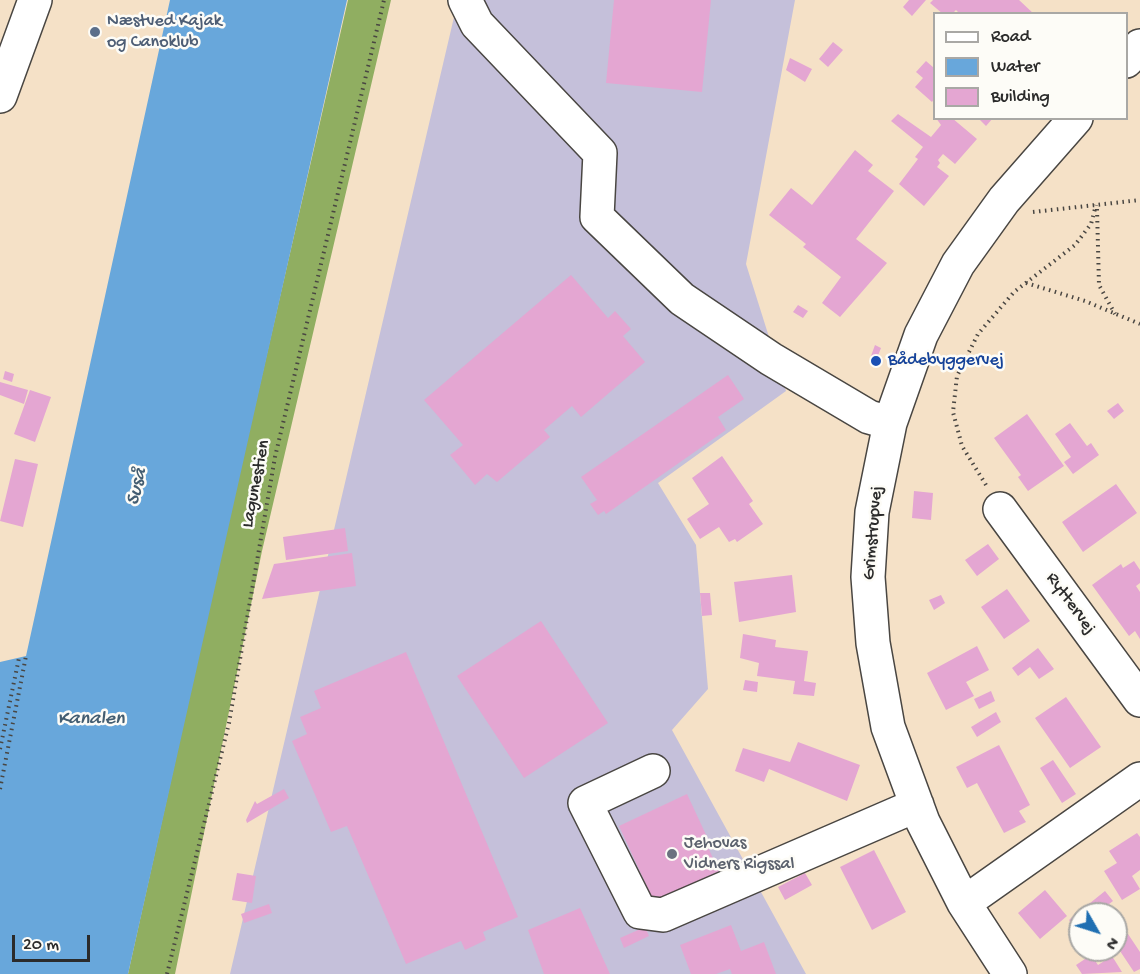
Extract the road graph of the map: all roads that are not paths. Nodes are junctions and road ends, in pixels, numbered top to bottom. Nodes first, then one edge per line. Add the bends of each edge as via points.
1 (35, 0) edge
2 (465, 0) edge
3 (1140, 46) edge
4 (1128, 60) edge
5 (0, 96) edge
6 (1074, 120) edge
7 (890, 423) junction
8 (1000, 509) road end
9 (1140, 700) edge
10 (653, 771) dead end
11 (1140, 778) edge
12 (917, 805) junction
13 (964, 903) junction
14 (1010, 974) edge

1 - 5 street
2 - 7 street via 477,24 600,153 597,217 682,298 869,417
3 - 4 street
6 - 7 street, Grimstrupvej via 1004,200 958,264 921,335
7 - 12 street, Grimstrupvej via 872,512 868,577 873,643 888,727
8 - 9 street, Ryttervej
10 - 12 street via 585,803 640,912 663,915
11 - 13 street
12 - 13 street, Grimstrupvej
13 - 14 street, Grimstrupvej

